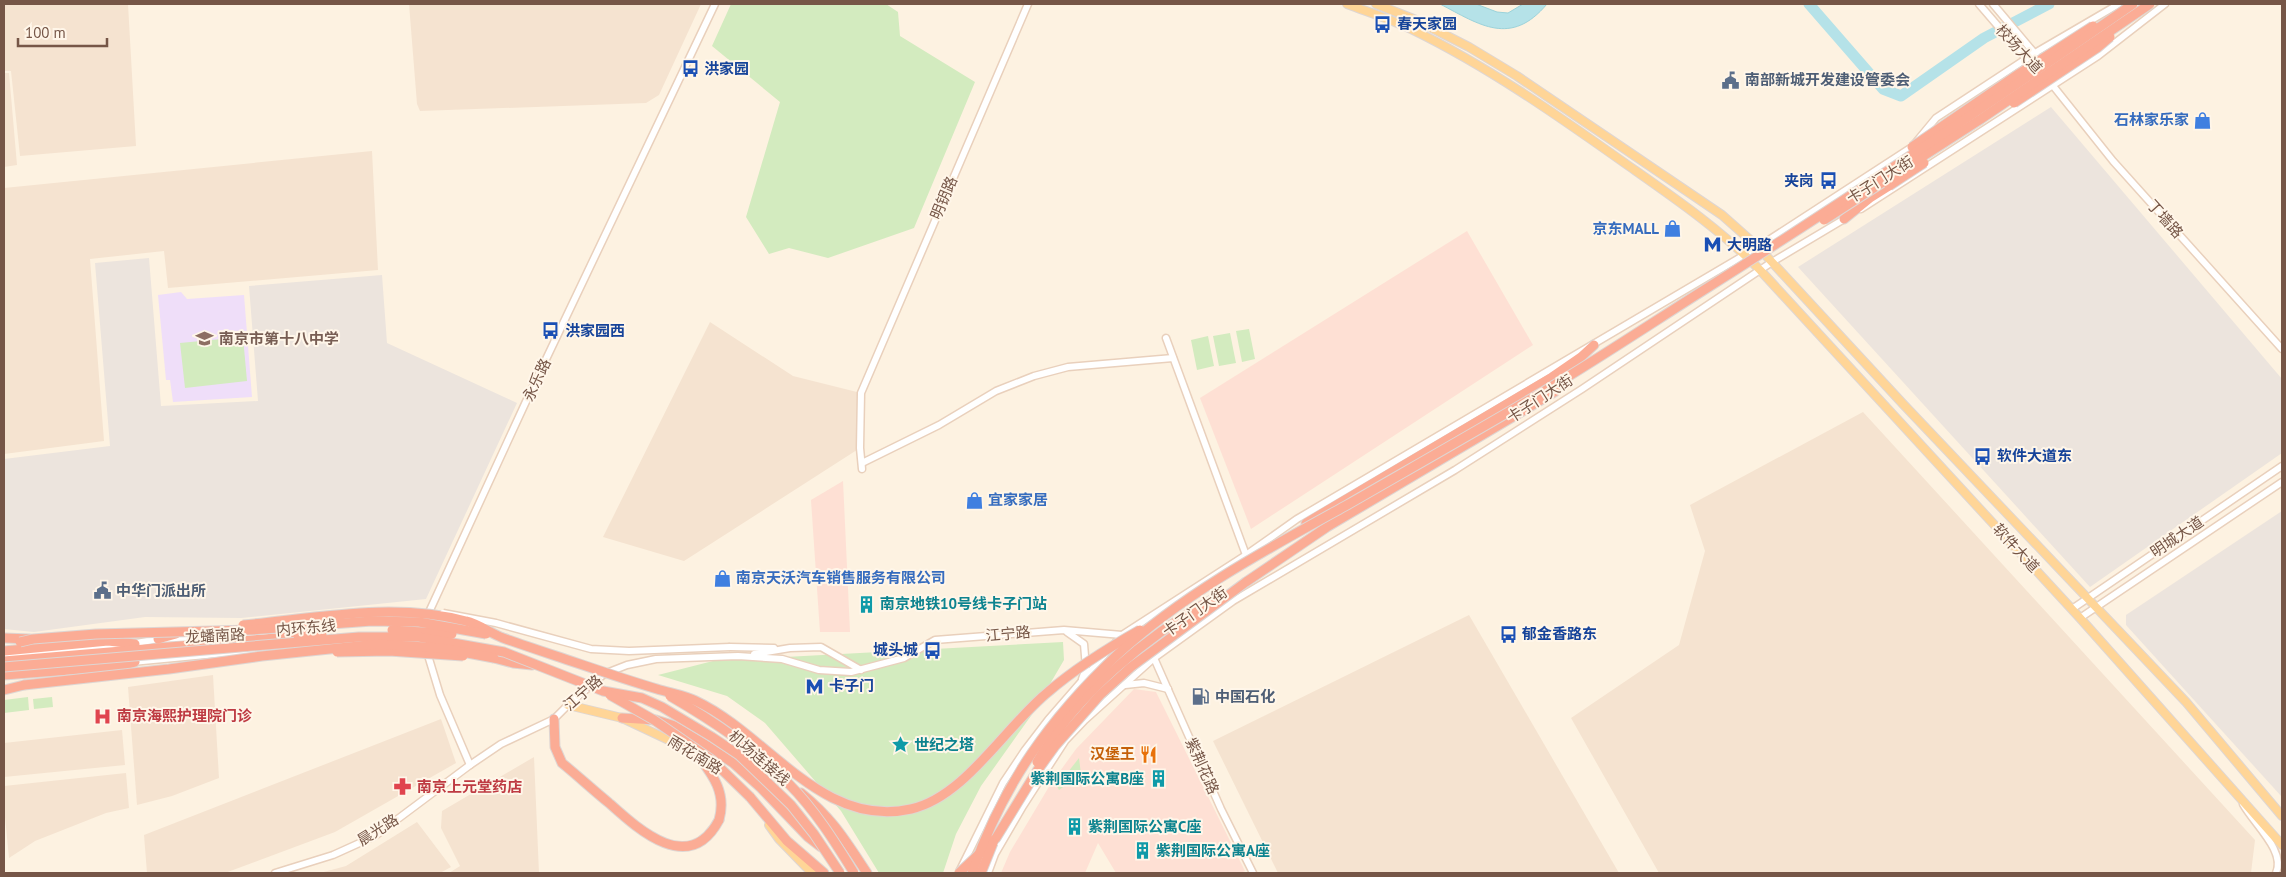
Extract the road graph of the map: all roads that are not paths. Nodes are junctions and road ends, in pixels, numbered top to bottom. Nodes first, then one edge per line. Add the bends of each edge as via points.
1 (715, 4) edge
2 (1028, 4) edge
3 (1347, 4) edge
4 (1376, 4) edge
5 (1979, 4) edge
6 (1992, 4) edge
7 (2133, 4) edge
8 (2150, 4) edge
9 (2165, 4) edge
10 (2122, 7) edge
11 (2135, 14) junction
12 (2035, 53) junction
13 (2026, 59) junction
14 (2053, 84) junction
15 (1912, 147) junction
16 (1844, 218) junction
17 (1758, 247) junction
18 (1745, 254) junction
19 (1772, 262) junction
20 (1760, 270) junction
21 (1166, 338) dead end
22 (1594, 345) junction
23 (2282, 349) edge
24 (1173, 358) junction
25 (2282, 466) edge
26 (2282, 482) edge
27 (1268, 548) junction
28 (1246, 555) junction
29 (1246, 582) junction
30 (2088, 597) junction
31 (2097, 606) junction
32 (2072, 610) junction
33 (380, 612) junction
34 (1160, 618) junction
35 (2080, 618) junction
36 (426, 627) junction
37 (1064, 630) junction
38 (1122, 635) junction
39 (501, 637) junction
40 (4, 638) edge
41 (33, 639) junction
42 (158, 639) junction
43 (426, 642) junction
44 (135, 644) junction
45 (4, 647) edge
46 (292, 648) junction
47 (790, 648) junction
48 (4, 651) edge
49 (4, 656) edge
50 (738, 656) junction
51 (494, 658) junction
52 (1154, 658) junction
53 (4, 661) edge
54 (135, 662) junction
55 (537, 665) junction
56 (4, 667) edge
57 (861, 670) junction
58 (4, 671) edge
59 (4, 676) edge
60 (1080, 683) junction
61 (4, 684) edge
62 (24, 685) junction
63 (1125, 685) junction
64 (658, 689) junction
65 (1168, 689) junction
66 (4, 690) edge
67 (603, 691) junction
68 (568, 704) junction
69 (622, 718) junction
70 (554, 720) junction
71 (689, 745) junction
72 (470, 765) junction
73 (791, 785) junction
74 (2237, 794) junction
75 (2282, 816) edge
76 (2282, 845) edge
77 (826, 851) junction
78 (276, 873) edge
79 (812, 873) edge
80 (824, 873) edge
81 (840, 873) edge
82 (854, 873) edge
83 (867, 873) edge
84 (959, 873) edge
85 (972, 873) edge
86 (981, 873) edge
87 (988, 873) edge
88 (1253, 873) edge
89 (2276, 873) edge

1 - 36 street, 永乐路 via 525,404 430,610
2 - 24 street, 明钥路 via 861,393 862,466 996,392 1034,376 1068,367
3 - 18 main road via 1410,29 1514,88 1712,225
4 - 17 main road, 软件大道 via 1469,47 1517,76 1722,215
5 - 13 street, 校场大道
6 - 12 street, 校场大道
7 - 10 highway, 卡子门大街, bridge
8 - 11 highway, 卡子门大街, bridge
9 - 14 street, 卡子门大街 via 2098,56
10 - 12 street, 卡子门大街
10 - 15 highway, bridge
10 - 27 highway, 卡子门大街, bridge via 2004,94 1560,382
11 - 16 highway, bridge via 2097,48
11 - 29 highway, 卡子门大街, bridge via 1783,248 1474,442 1327,528
12 - 13 street, 卡子门大街
12 - 14 street, 校场大道
13 - 14 street, 校场大道
13 - 15 street, 卡子门大街 via 1936,118
14 - 16 street, 卡子门大街
14 - 23 street, 丁墙路 via 2113,161
15 - 17 street, 卡子门大街
16 - 19 street, 卡子门大街
17 - 18 street, 卡子门大街
17 - 19 main road, 软件大道
18 - 20 main road, 软件大道
18 - 22 street, 卡子门大街
19 - 20 street, 卡子门大街
19 - 30 main road, 软件大道
20 - 32 main road, 软件大道
20 - 52 street, 卡子门大街 via 1456,470 1233,601
21 - 24 street
22 - 27 highway, bridge via 1552,377
22 - 28 street, 卡子门大街 via 1298,519
24 - 28 street
25 - 30 street, 明城大道
26 - 31 street, 明城大道
27 - 34 highway, 卡子门大街, bridge
28 - 38 street, 卡子门大街
29 - 84 highway, bridge via 1131,667 1100,696 1055,746 996,838
29 - 86 highway, 卡子门大街, bridge via 1209,602 1130,655 1101,682 1044,750 1009,806
30 - 31 main road, 软件大道
30 - 32 street, 明城大道
31 - 35 street, 明城大道
31 - 75 main road, 软件大道 via 2186,702
32 - 35 main road, 软件大道
33 - 39 highway, bridge via 468,621
33 - 42 highway, bridge via 186,631
33 - 47 street, bridge via 456,614 590,649
34 - 64 highway, bridge via 1110,647 1048,692 954,788 934,801 912,809 860,809 835,800 807,783 746,732 708,708
34 - 85 highway, 卡子门大街, bridge via 1087,684 1050,727 1022,766 982,845
35 - 74 main road, 软件大道
36 - 42 street, 龙蟠南路 via 377,624 240,636
36 - 43 street, 永乐路
37 - 38 street, 江宁路
37 - 57 street, 江宁路 via 935,640 904,658
37 - 60 street via 1084,644 1086,668
38 - 52 street
38 - 60 street, 卡子门大街
39 - 41 highway, bridge via 419,622 372,621 251,630
39 - 53 highway, 内环东线, bridge via 394,630
39 - 64 highway, bridge
40 - 41 highway, bridge
41 - 45 highway, bridge
42 - 44 street, 龙蟠南路
43 - 46 street, 龙蟠南路 via 348,641
43 - 72 street, 永乐路 via 440,695
44 - 48 highway via 108,641
44 - 49 street, 龙蟠南路
46 - 51 highway, bridge
46 - 54 street, 龙蟠南路
47 - 50 street, 江宁路
47 - 57 street, 江宁路 via 821,647
50 - 57 street, 江宁路 via 782,659 819,670
50 - 68 street, 江宁路 via 656,659 627,664 604,674
51 - 55 highway, bridge
51 - 62 highway, bridge via 441,648 378,644
52 - 63 street, 卡子门大街
52 - 65 street, 紫荆花路
54 - 58 street, 龙蟠南路
54 - 59 highway via 122,666
55 - 56 highway, 内环东线, bridge via 485,648 419,638 359,636
55 - 67 highway, 内环东线, bridge
60 - 84 street, 卡子门大街 via 1030,743 1003,783
61 - 62 highway
62 - 66 highway
63 - 65 street via 1144,683
63 - 87 street, 卡子门大街 via 1066,741 1023,806 995,854
64 - 73 highway, 机场连接线, bridge via 744,743
65 - 88 street, 紫荆花路
67 - 71 highway, bridge via 654,720
67 - 77 highway, 机场连接线, bridge via 642,698 662,707 739,755 791,805
68 - 69 main road, 雨花南路
68 - 70 street, 江宁路
69 - 77 highway, bridge via 656,720 676,726 733,763
69 - 79 main road, 雨花南路 via 699,754 728,774 778,839
70 - 71 highway, bridge via 555,747 562,763 650,837 673,846 691,845 711,833 719,820 722,803 719,786
70 - 72 street, 江宁路 via 501,744
71 - 80 highway, bridge via 712,760 787,841
72 - 78 street, 晨光路 via 375,836 333,855
73 - 82 highway, 机场连接线, bridge via 831,835
73 - 83 highway, bridge via 839,829
74 - 76 main road, 软件大道
74 - 89 street via 2248,815 2279,852
77 - 81 highway, 机场连接线, bridge

